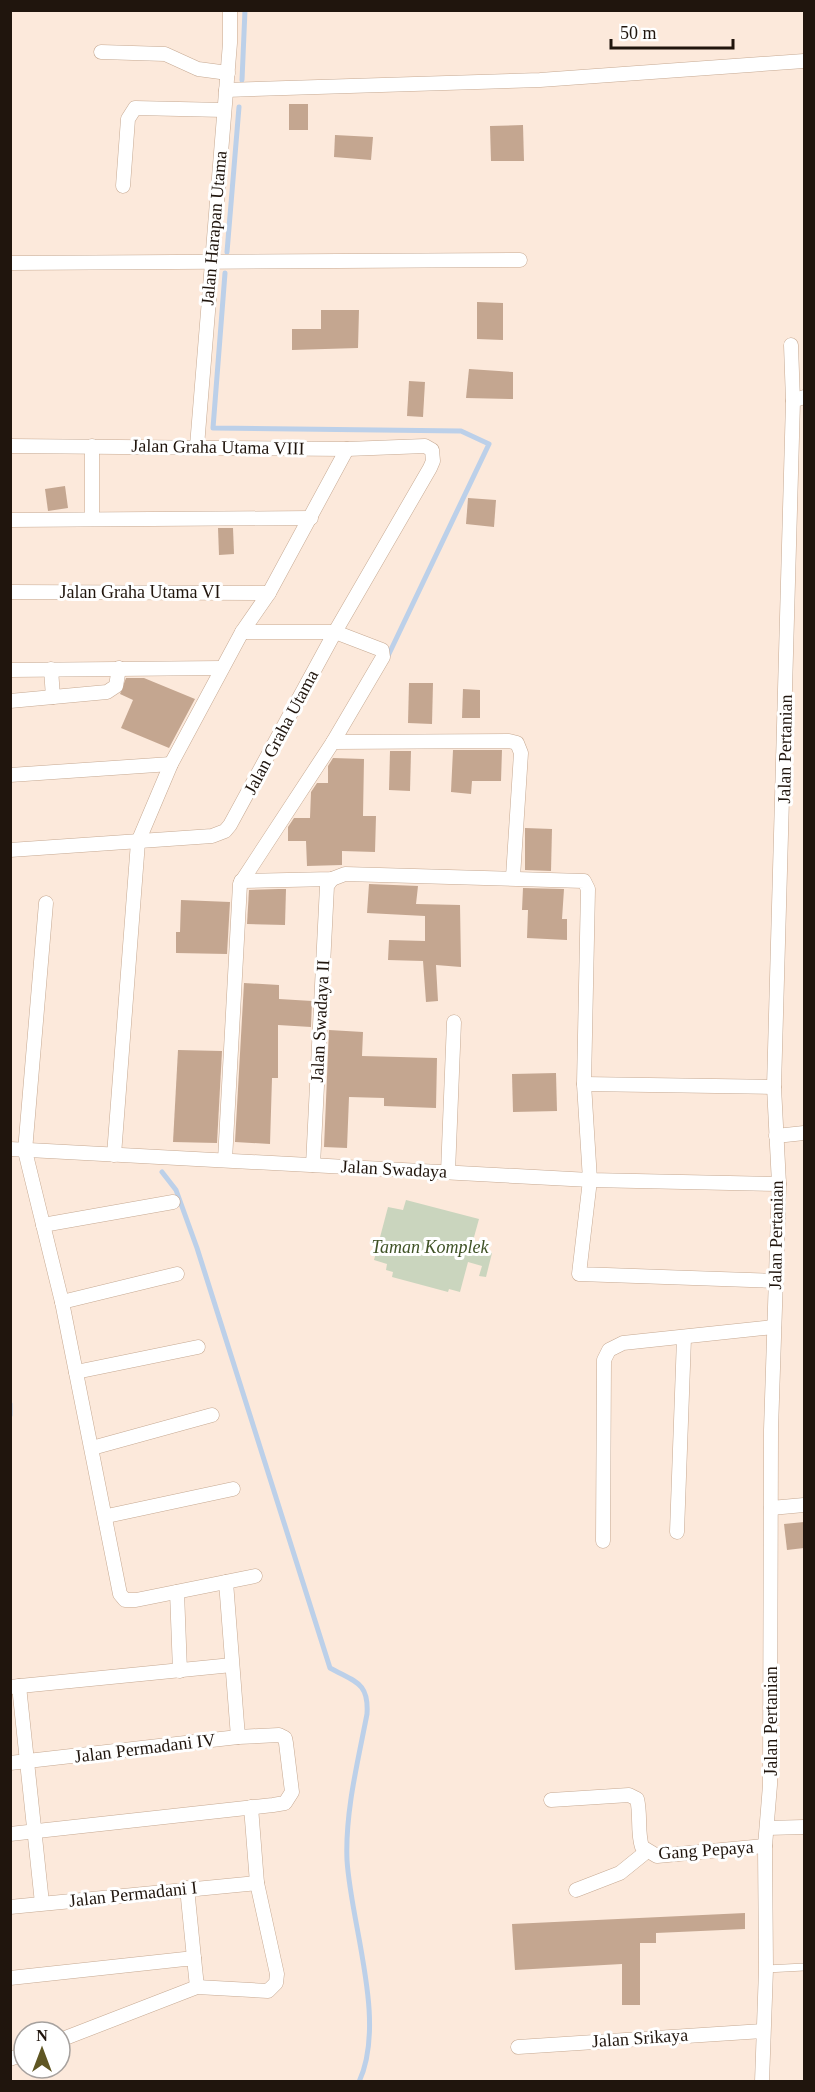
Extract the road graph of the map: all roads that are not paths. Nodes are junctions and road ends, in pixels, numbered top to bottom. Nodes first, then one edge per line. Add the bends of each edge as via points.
1 (230, 10) edge
2 (101, 52) dead end
3 (804, 61) edge
4 (228, 73) junction
5 (226, 90) junction
6 (224, 110) junction
7 (123, 186) dead end
8 (520, 260) dead end
9 (10, 263) edge
10 (210, 263) junction
11 (791, 345) dead end
12 (799, 399) edge
13 (10, 446) edge
14 (92, 446) junction
15 (197, 446) junction
16 (425, 446) joint
17 (347, 449) junction
18 (798, 487) edge
19 (311, 518) junction
20 (92, 519) junction
21 (10, 520) edge
22 (10, 592) edge
23 (268, 593) junction
24 (242, 632) junction
25 (335, 632) junction
26 (119, 668) junction
27 (222, 668) junction
28 (51, 669) junction
29 (10, 670) edge
30 (53, 697) junction
31 (10, 701) edge
32 (333, 742) junction
33 (171, 764) junction
34 (10, 775) edge
35 (138, 842) junction
36 (10, 850) edge
37 (513, 877) junction
38 (332, 879) junction
39 (241, 881) junction
40 (46, 903) dead end
41 (454, 1022) dead end
42 (584, 1084) junction
43 (774, 1088) junction
44 (804, 1133) edge
45 (776, 1136) junction
46 (10, 1149) edge
47 (25, 1151) junction
48 (114, 1155) junction
49 (225, 1160) junction
50 (313, 1165) junction
51 (448, 1172) junction
52 (590, 1179) junction
53 (779, 1184) junction
54 (173, 1202) dead end
55 (43, 1225) junction
56 (177, 1274) dead end
57 (775, 1281) junction
58 (62, 1302) junction
59 (774, 1327) junction
60 (684, 1338) junction
61 (198, 1347) dead end
62 (76, 1372) junction
63 (212, 1415) dead end
64 (92, 1448) junction
65 (233, 1489) dead end
66 (804, 1505) edge
67 (771, 1508) junction
68 (107, 1516) junction
69 (678, 1532) dead end
70 (603, 1541) dead end
71 (255, 1576) dead end
72 (226, 1582) junction
73 (177, 1592) junction
74 (232, 1665) junction
75 (180, 1671) junction
76 (15, 1687) edge
77 (238, 1737) junction
78 (27, 1761) junction
79 (10, 1763) edge
80 (551, 1800) dead end
81 (251, 1807) junction
82 (804, 1827) edge
83 (767, 1828) junction
84 (35, 1831) junction
85 (10, 1834) edge
86 (765, 1846) junction
87 (646, 1852) junction
88 (257, 1883) junction
89 (187, 1888) junction
90 (576, 1890) dead end
91 (42, 1904) junction
92 (10, 1907) edge
93 (194, 1958) junction
94 (804, 1967) edge
95 (766, 1969) junction
96 (10, 1978) edge
97 (197, 1987) junction
98 (763, 2031) junction
99 (72, 2035) edge
100 (518, 2047) dead end
101 (762, 2082) edge

1 - 4 street, Jalan Harapan Utama
2 - 4 street via 165,54 198,69
3 - 5 street via 540,80
4 - 5 street, Jalan Harapan Utama
5 - 6 street, Jalan Harapan Utama
6 - 7 street via 135,108 128,119
6 - 10 street, Jalan Harapan Utama
8 - 10 street
9 - 10 street
10 - 15 street, Jalan Harapan Utama
11 - 12 street, Jalan Pertanian
12 - 18 street, Jalan Pertanian
13 - 14 street, Jalan Graha Utama VIII
14 - 15 street, Jalan Graha Utama VIII
14 - 20 street
15 - 17 street, Jalan Graha Utama VIII
16 - 17 street, Jalan Graha Utama VIII
16 - 25 street, Jalan Graha Utama via 434,455 430,468
17 - 19 street
18 - 43 street, Jalan Pertanian
19 - 20 street
19 - 23 street
20 - 21 street
22 - 23 street, Jalan Graha Utama VI
23 - 24 street
24 - 25 street
24 - 27 street
25 - 32 street via 376,648 381,663
25 - 35 street, Jalan Graha Utama via 231,825 212,836
26 - 27 street
26 - 28 street
26 - 30 street via 116,686 107,692
27 - 33 street
28 - 29 street
28 - 30 street
30 - 31 street
32 - 37 street via 517,743 521,753
32 - 39 street
33 - 34 street
33 - 35 street
35 - 36 street, Jalan Graha Utama
35 - 48 street
37 - 38 street via 345,874
37 - 42 street via 577,879 587,884
38 - 39 street
38 - 50 street, Jalan Swadaya II via 327,886
39 - 49 street
40 - 47 street
41 - 51 street
42 - 43 street
42 - 52 street
43 - 45 street, Jalan Pertanian
44 - 45 street
45 - 53 street, Jalan Pertanian
46 - 47 street, Jalan Swadaya
47 - 48 street, Jalan Swadaya
47 - 55 street
48 - 49 street, Jalan Swadaya
49 - 50 street, Jalan Swadaya
50 - 51 street, Jalan Swadaya
51 - 52 street, Jalan Swadaya
52 - 53 street, Jalan Swadaya
52 - 57 street via 579,1274
53 - 57 street, Jalan Pertanian
54 - 55 street
55 - 58 street
56 - 58 street
57 - 59 street, Jalan Pertanian
58 - 62 street
59 - 60 street
59 - 67 street, Jalan Pertanian
60 - 69 street
60 - 70 street via 623,1343 605,1356
61 - 62 street
62 - 64 street
63 - 64 street
64 - 68 street
65 - 68 street
66 - 67 street
67 - 83 street, Jalan Pertanian
68 - 73 street via 120,1594 136,1600
71 - 72 street
72 - 73 street
72 - 74 street
73 - 75 street
74 - 75 street
74 - 77 street
75 - 76 street
76 - 78 street
77 - 78 street, Jalan Permadani IV
77 - 81 street, Jalan Permadani IV via 279,1735 286,1743 292,1797 285,1803
78 - 79 street, Jalan Permadani IV
78 - 84 street
80 - 87 street, Gang Pepaya via 629,1795 637,1799 639,1838
81 - 84 street
81 - 88 street
82 - 83 street
83 - 86 street, Jalan Pertanian
84 - 85 street
84 - 91 street
86 - 87 street, Gang Pepaya via 657,1856
86 - 95 street, Jalan Pertanian
87 - 90 street via 620,1874
88 - 89 street, Jalan Permadani I
88 - 97 street via 276,1983 268,1991
89 - 91 street, Jalan Permadani I
89 - 93 street
91 - 92 street, Jalan Permadani I
93 - 96 street
93 - 97 street
94 - 95 lane
95 - 98 street, Jalan Pertanian
97 - 99 street
98 - 100 street, Jalan Srikaya
98 - 101 street, Jalan Pertanian

